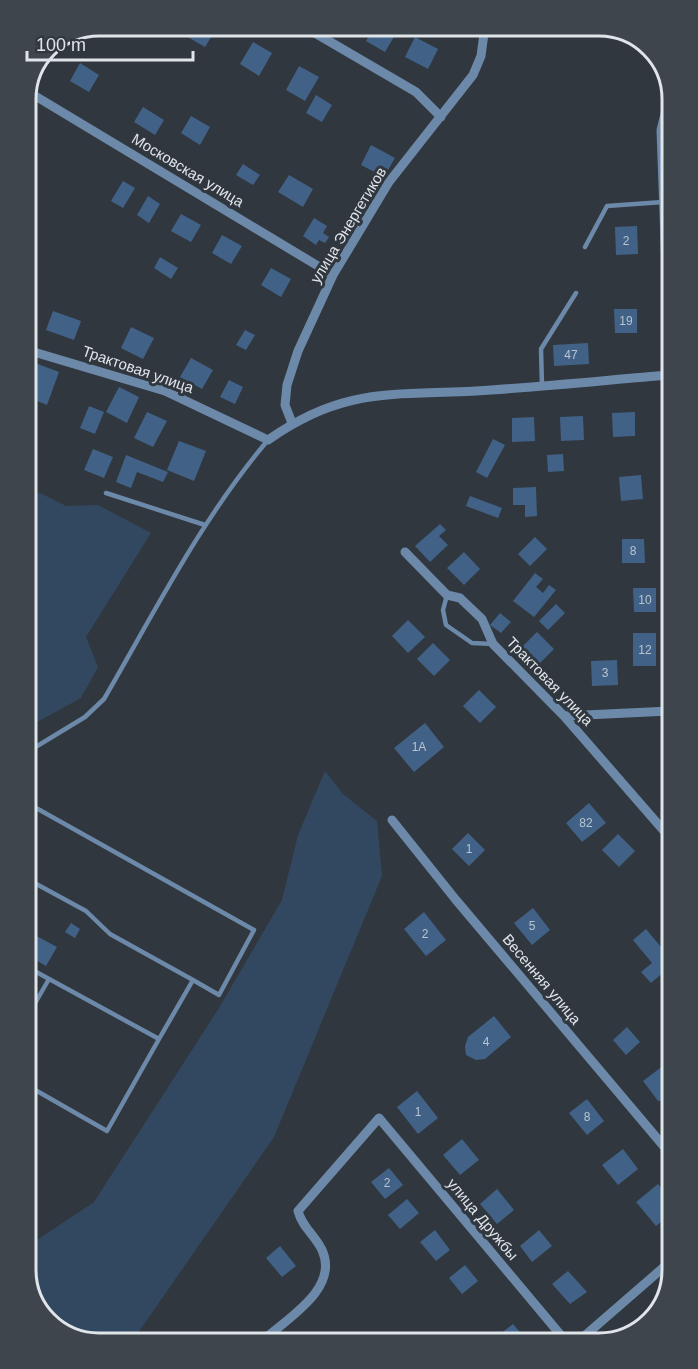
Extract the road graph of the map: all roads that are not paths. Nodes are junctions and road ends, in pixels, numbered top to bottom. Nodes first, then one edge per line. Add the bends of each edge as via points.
1 (320, 36) edge
2 (484, 36) edge
3 (36, 96) edge
4 (441, 117) junction
5 (662, 123) edge
6 (662, 178) edge
7 (662, 202) edge
8 (585, 247) dead end
9 (333, 275) junction
10 (576, 293) dead end
11 (36, 352) edge
12 (662, 376) edge
13 (542, 386) junction
14 (292, 423) junction
15 (268, 440) junction
16 (106, 493) dead end
17 (205, 525) junction
18 (405, 552) dead end
19 (447, 595) junction
20 (493, 644) junction
21 (662, 711) edge
22 (564, 716) junction
23 (36, 746) edge
24 (36, 808) edge
25 (392, 820) dead end
26 (662, 830) edge
27 (36, 884) edge
28 (36, 971) edge
29 (49, 979) junction
30 (193, 980) junction
31 (36, 1002) edge
32 (159, 1039) junction
33 (36, 1090) edge
34 (662, 1144) edge
35 (662, 1269) edge
36 (271, 1333) edge
37 (559, 1333) edge
38 (587, 1333) edge

1 - 4 street via 416,92
2 - 4 street, улица Энергетиков via 473,75
3 - 9 street, Московская улица
4 - 9 street, улица Энергетиков via 389,182
5 - 6 street
7 - 8 lane via 607,206
9 - 14 street, улица Энергетиков via 298,351 287,386 285,405
10 - 13 lane via 541,349
11 - 15 street, Трактовая улица via 165,391
12 - 13 street
13 - 14 street via 382,394 323,407
14 - 15 street
15 - 17 lane
16 - 17 lane
17 - 23 lane via 104,699 85,717
18 - 19 street, Трактовая улица
19 - 20 street, Трактовая улица via 460,598 482,619
19 - 20 lane via 442,610 446,625 472,643
20 - 22 street, Трактовая улица
21 - 22 street
22 - 26 street, Трактовая улица
24 - 30 lane via 254,930 219,994
25 - 34 street, Весенняя улица
27 - 30 lane via 86,910 110,934
28 - 29 lane
29 - 31 lane
29 - 32 lane
30 - 32 lane
32 - 33 lane via 107,1131
35 - 38 street
36 - 37 street, улица Дружбы via 323,1284 327,1267 322,1249 300,1220 298,1210 379,1118

